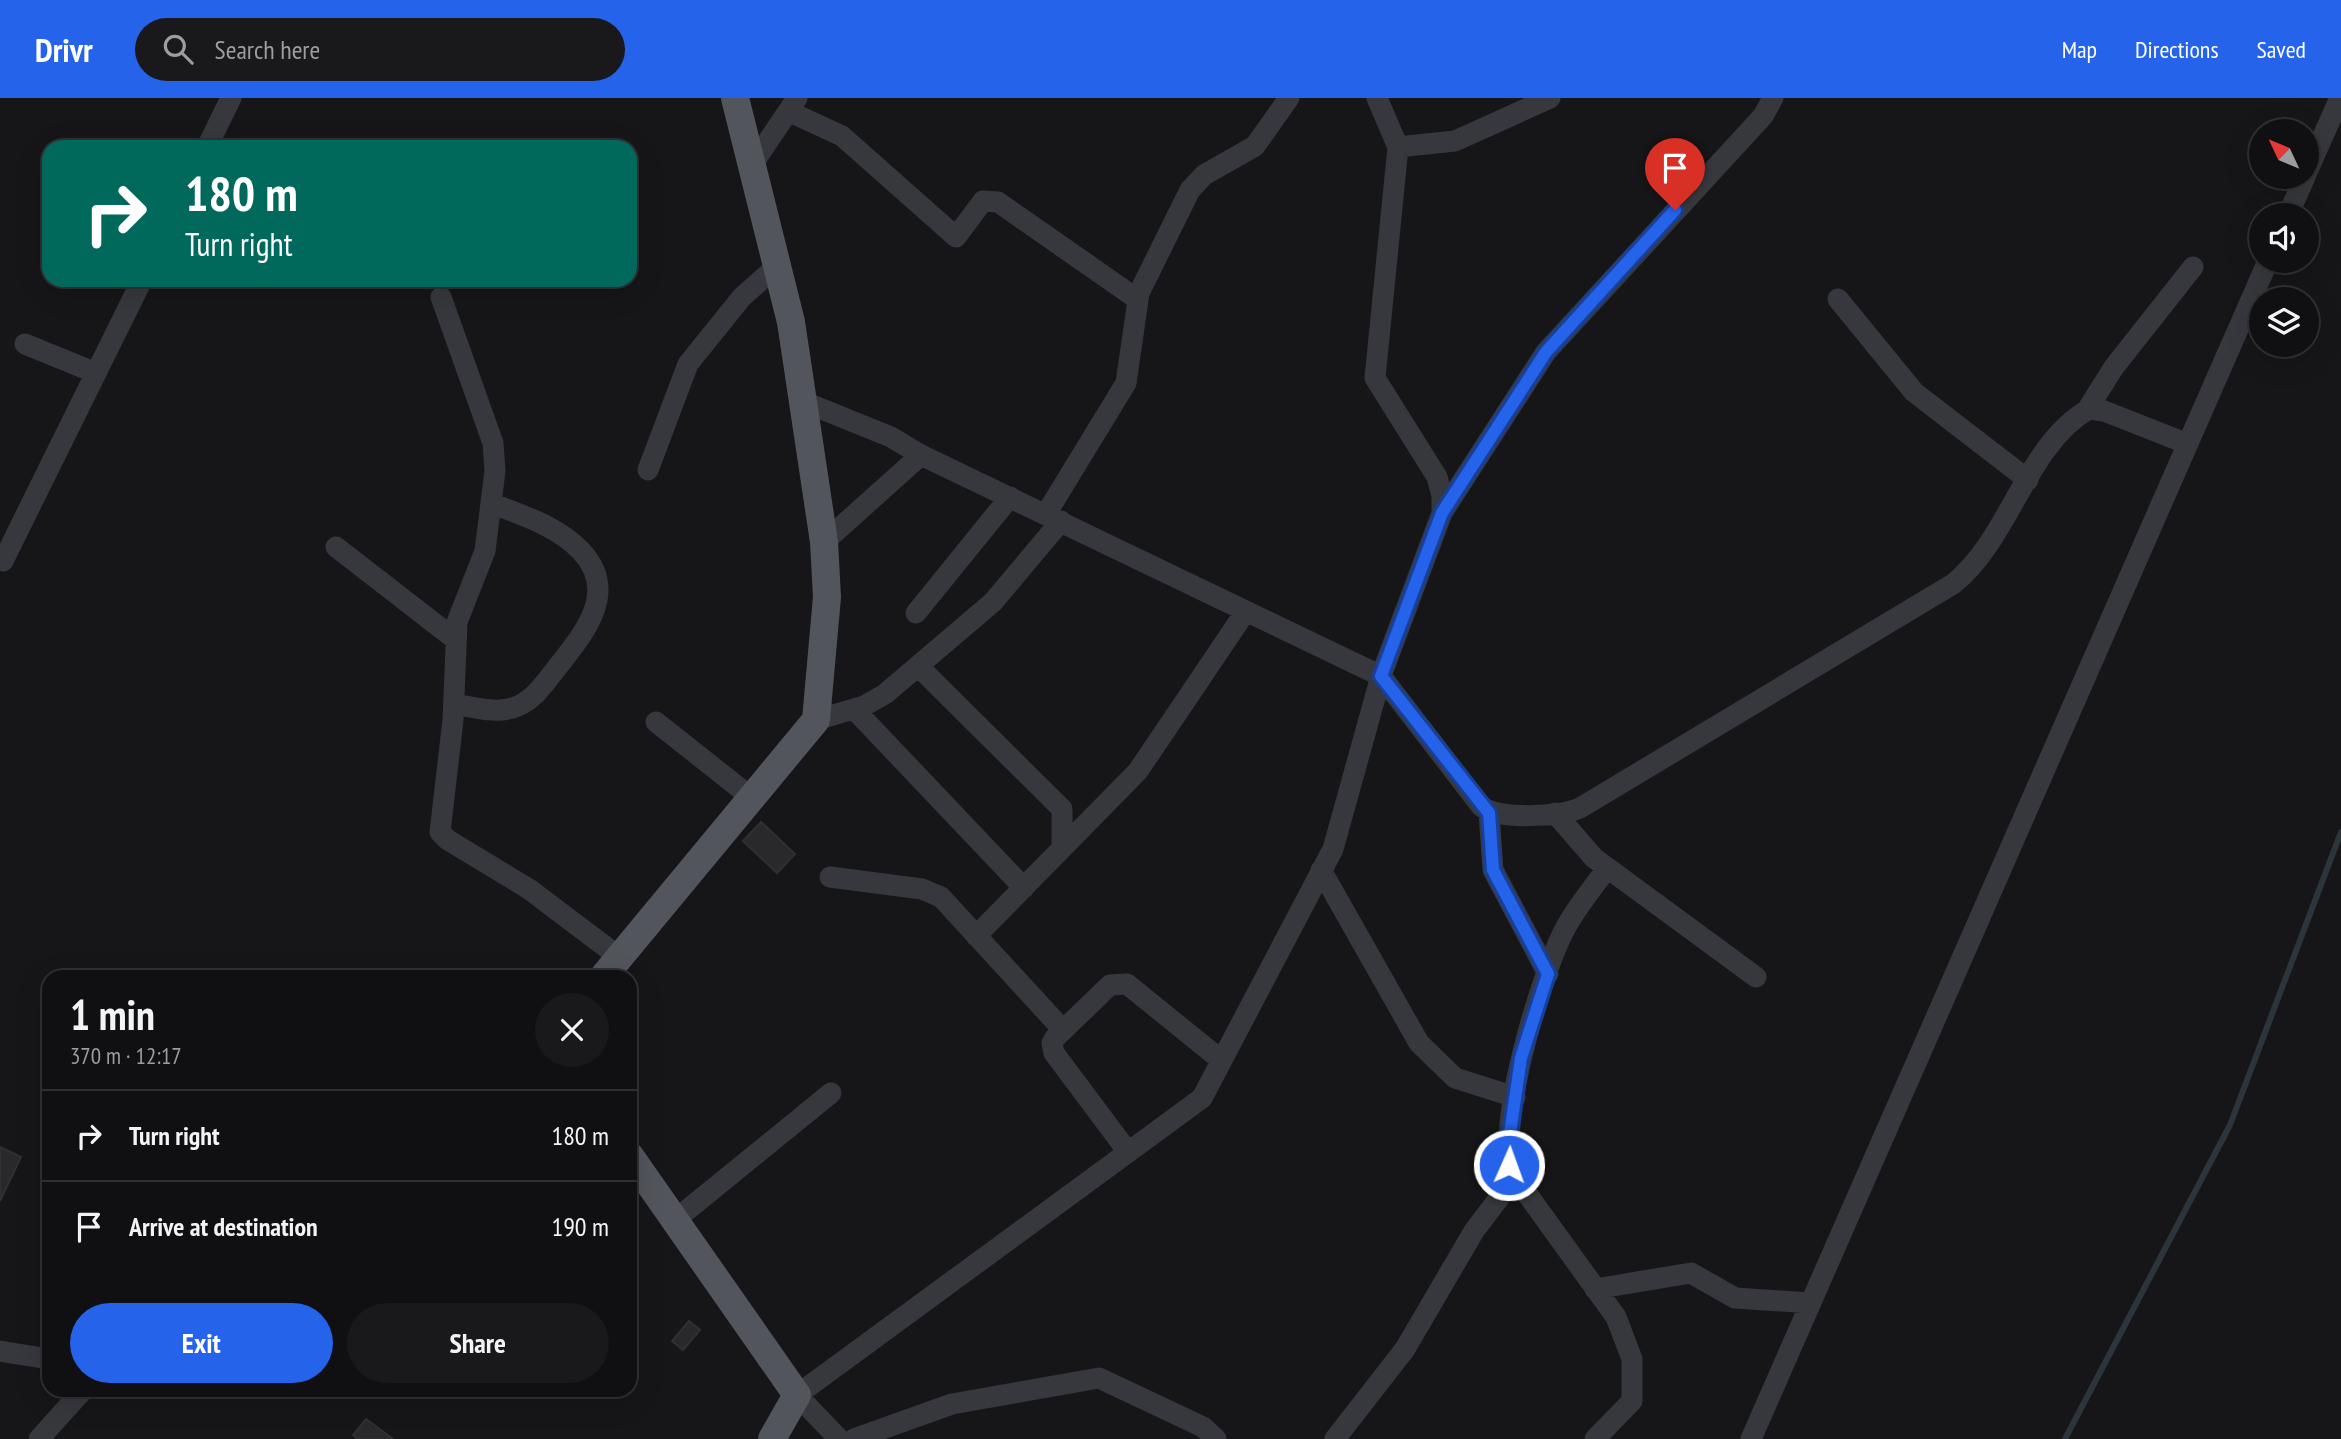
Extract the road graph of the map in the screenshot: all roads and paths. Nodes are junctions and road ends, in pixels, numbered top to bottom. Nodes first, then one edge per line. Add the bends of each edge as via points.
1 (231, 98) edge
2 (735, 98) edge
3 (1289, 98) edge
4 (1377, 98) edge
5 (1550, 98) edge
6 (1773, 98) edge
7 (2340, 98) edge
8 (792, 105) edge
9 (210, 140) edge
10 (2319, 146) edge
11 (1398, 147) junction
12 (752, 165) junction
13 (777, 266) junction
14 (2193, 267) dead end
15 (2263, 273) edge
16 (139, 287) edge
17 (441, 297) dead end
18 (1137, 299) junction
19 (1838, 299) dead end
20 (25, 344) dead end
21 (96, 373) junction
22 (802, 401) junction
23 (2087, 411) junction
24 (2188, 444) junction
25 (921, 455) junction
26 (648, 470) dead end
27 (2028, 480) junction
28 (1010, 497) junction
29 (491, 503) junction
30 (1442, 513) junction
31 (1054, 518) junction
32 (824, 542) junction
33 (336, 547) dead end
34 (4, 561) dead end
35 (1246, 611) junction
36 (916, 613) dead end
37 (456, 640) junction
38 (918, 666) junction
39 (1381, 676) junction
40 (454, 704) junction
41 (854, 709) junction
42 (816, 720) junction
43 (656, 722) dead end
44 (752, 798) junction
45 (1489, 813) junction
46 (1555, 813) junction
47 (1062, 848) junction
48 (1607, 867) junction
49 (1321, 870) junction
50 (830, 877) dead end
51 (1024, 888) junction
52 (976, 936) junction
53 (605, 970) edge
54 (607, 970) edge
55 (1548, 974) junction
56 (1756, 977) dead end
57 (1063, 1030) junction
58 (1222, 1060) junction
59 (831, 1093) dead end
60 (1515, 1097) junction
61 (1128, 1152) junction
62 (637, 1166) edge
63 (1515, 1177) junction
64 (675, 1220) junction
65 (1595, 1289) junction
66 (1811, 1303) junction
67 (0, 1351) edge
68 (42, 1358) edge
69 (797, 1395) junction
70 (77, 1397) edge
71 (780, 1435) edge
72 (39, 1439) edge
73 (839, 1439) edge
74 (854, 1439) edge
75 (1216, 1439) edge
76 (1335, 1439) edge
77 (1595, 1439) edge
78 (1751, 1439) edge

1 - 9 street
2 - 12 main road
3 - 18 street via 1255,146 1204,175 1189,190
4 - 11 street
5 - 11 street via 1455,141
6 - 30 street via 1754,125 1546,352
7 - 10 street
8 - 12 street
8 - 18 street via 842,136 956,237 983,201 998,202
11 - 30 street via 1375,378 1437,477
12 - 13 main road
13 - 22 main road via 791,322
13 - 26 street via 742,297 688,364
14 - 23 street via 2114,367
15 - 24 street
16 - 21 street
17 - 29 street via 493,443
18 - 31 street via 1126,383
19 - 27 street via 1914,392
20 - 21 street
21 - 34 street
22 - 25 street via 891,437
22 - 32 main road
23 - 24 street via 2104,411
23 - 27 street via 2056,438
24 - 66 street
25 - 28 street
25 - 32 street
27 - 46 street via 1975,564 1953,584 1580,808
28 - 31 street
28 - 36 street
29 - 37 street via 485,551 457,622
29 - 40 street via 534,521 581,551 593,569 598,595 590,626 534,696 500,710
30 - 39 street
31 - 35 street
31 - 38 street via 998,596
32 - 42 main road via 827,597
33 - 37 street
35 - 39 street
35 - 47 street via 1138,771
37 - 40 street
38 - 41 street via 885,694
38 - 47 street via 1062,809
39 - 45 street
39 - 49 street via 1333,849
40 - 53 street via 440,832 529,888
41 - 42 street
41 - 51 street
42 - 44 main road
43 - 44 street
44 - 54 main road
45 - 46 street
45 - 55 street via 1493,870
46 - 48 street via 1587,852
47 - 51 street
48 - 55 street via 1563,933
48 - 56 street
49 - 58 street
49 - 60 street via 1419,1043 1455,1078
50 - 52 street via 932,892
51 - 52 street
52 - 57 street
55 - 60 street via 1521,1058
57 - 58 street via 1110,985 1122,983
57 - 61 street via 1052,1042 1054,1054
58 - 61 street via 1202,1098
59 - 64 street
60 - 63 street via 1507,1154
61 - 69 street
62 - 64 main road
63 - 65 street
63 - 76 street via 1474,1231 1405,1349
64 - 69 main road
65 - 66 street via 1691,1273 1735,1298
65 - 77 street via 1616,1318 1632,1359 1632,1401
66 - 78 street
67 - 68 street
69 - 71 main road
69 - 73 street
70 - 72 street
74 - 75 street via 952,1404 1099,1378 1203,1427

